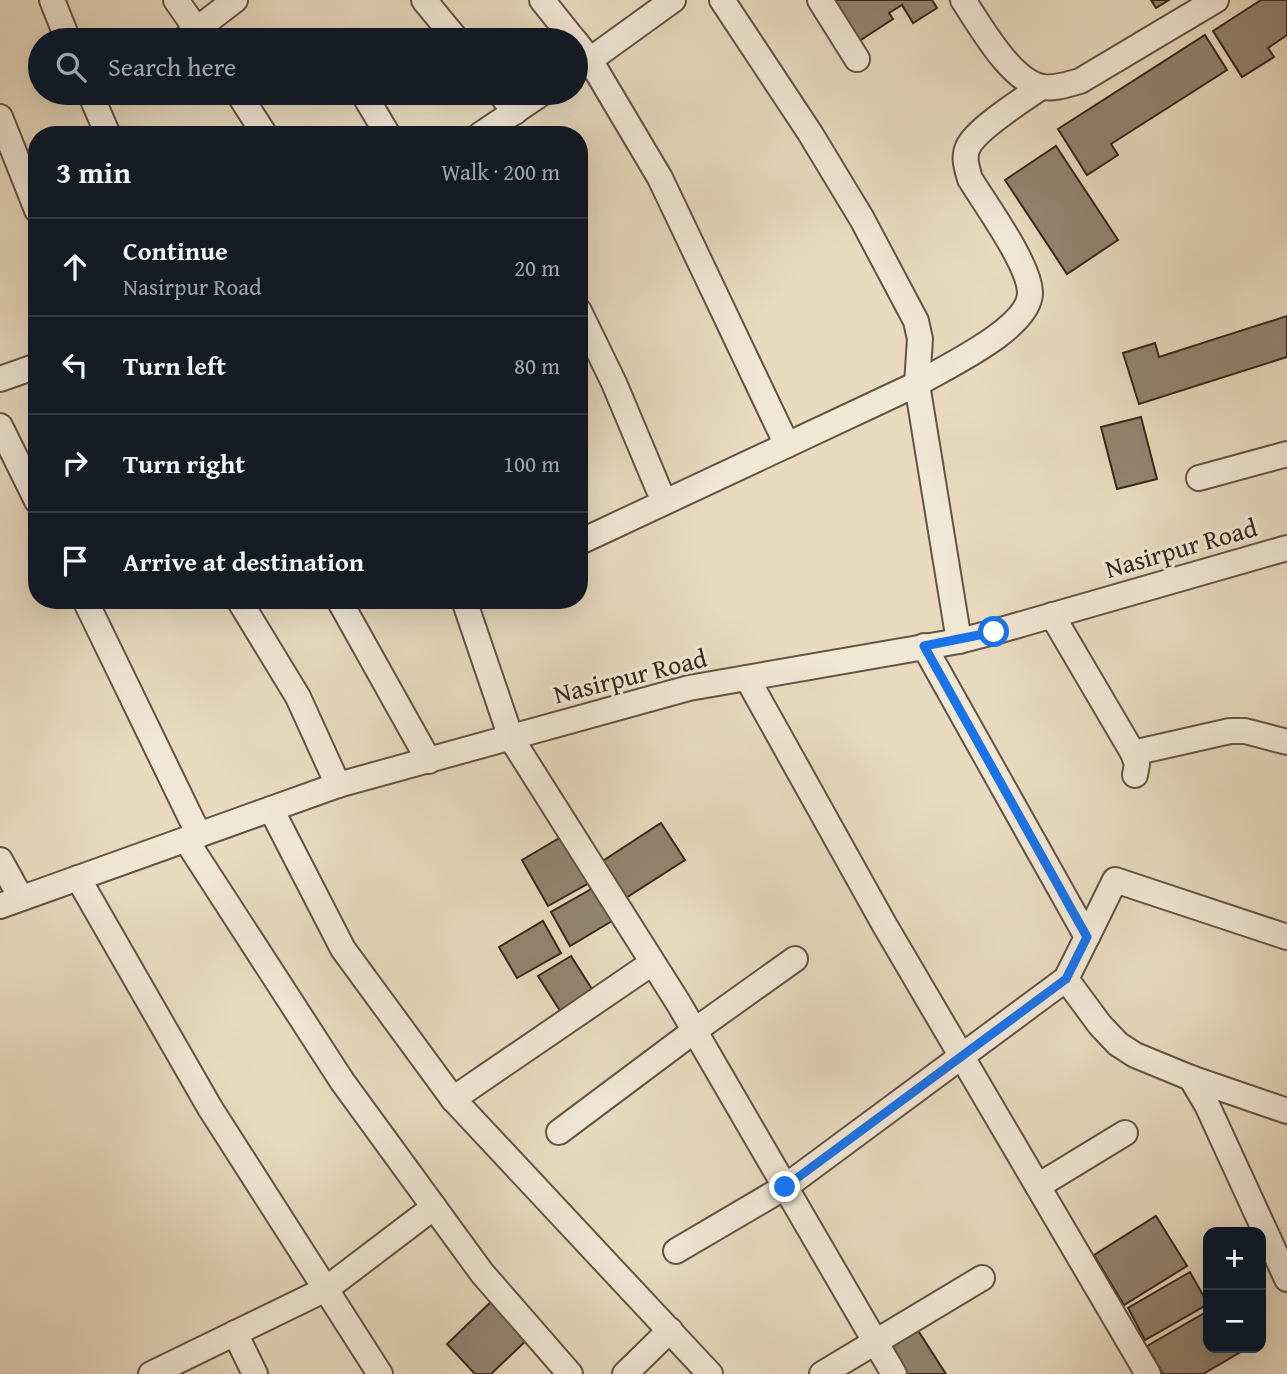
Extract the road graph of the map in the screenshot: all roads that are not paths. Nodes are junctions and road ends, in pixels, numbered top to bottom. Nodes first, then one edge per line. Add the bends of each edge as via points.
1 (52, 0) edge
2 (176, 0) edge
3 (235, 0) edge
4 (424, 0) edge
5 (542, 0) edge
6 (673, 0) edge
7 (723, 0) edge
8 (820, 0) edge
9 (963, 0) edge
10 (1216, 0) edge
11 (63, 28) edge
12 (190, 28) edge
13 (205, 28) edge
14 (447, 28) edge
15 (562, 28) edge
16 (588, 48) edge
17 (857, 59) dead end
18 (588, 67) edge
19 (1041, 87) junction
20 (100, 105) edge
21 (246, 105) edge
22 (370, 105) edge
23 (505, 105) edge
24 (0, 117) edge
25 (106, 126) edge
26 (259, 126) edge
27 (383, 126) edge
28 (488, 126) edge
29 (28, 187) edge
30 (588, 330) edge
31 (28, 369) edge
32 (0, 379) edge
33 (917, 384) junction
34 (0, 426) edge
35 (787, 445) junction
36 (1284, 460) edge
37 (1199, 478) dead end
38 (28, 483) edge
39 (664, 502) junction
40 (588, 535) edge
41 (1287, 548) edge
42 (89, 609) edge
43 (244, 609) edge
44 (344, 609) edge
45 (467, 609) edge
46 (1052, 615) junction
47 (959, 641) junction
48 (924, 646) junction
49 (747, 678) junction
50 (511, 738) junction
51 (1287, 741) edge
52 (429, 761) junction
53 (338, 785) junction
54 (271, 809) junction
55 (193, 837) junction
56 (0, 860) edge
57 (78, 878) junction
58 (11, 902) edge
59 (1087, 937) junction
60 (1287, 937) edge
61 (795, 959) dead end
62 (652, 963) junction
63 (1066, 979) junction
64 (694, 1031) junction
65 (961, 1056) junction
66 (1191, 1078) junction
67 (453, 1099) junction
68 (1287, 1111) edge
69 (559, 1132) dead end
70 (1125, 1133) dead end
71 (1038, 1186) junction
72 (785, 1187) junction
73 (434, 1207) junction
74 (676, 1251) dead end
75 (1285, 1266) edge
76 (982, 1278) dead end
77 (326, 1289) junction
78 (670, 1330) junction
79 (234, 1333) junction
80 (876, 1343) junction
81 (372, 1371) edge
82 (151, 1374) edge
83 (255, 1374) edge
84 (570, 1374) edge
85 (625, 1374) edge
86 (710, 1374) edge
87 (822, 1374) edge
88 (894, 1374) edge
89 (1148, 1374) edge

1 - 11 street
2 - 12 street
3 - 13 street
4 - 14 street
5 - 15 street
6 - 16 street
7 - 33 street via 862,219 916,321 920,339
8 - 17 street
9 - 19 street via 1006,61 1022,78
10 - 19 street via 1080,81
18 - 35 street via 660,178
19 - 33 street via 968,145 965,163 1024,270 1030,293 1026,308 996,337
20 - 25 street
21 - 26 street
22 - 27 street
23 - 28 street
24 - 29 street
30 - 39 street
31 - 32 street
33 - 35 street
33 - 47 street
34 - 38 street
35 - 39 street
36 - 37 street
39 - 40 street
41 - 46 street, Nasirpur Road
42 - 55 street
43 - 53 street via 298,697
44 - 52 street
45 - 50 street
46 - 47 street, Nasirpur Road
46 - 51 street via 1134,764 1230,731
47 - 48 street, Nasirpur Road
48 - 49 street, Nasirpur Road
48 - 59 street
49 - 50 street, Nasirpur Road via 689,688
49 - 65 street
50 - 52 street, Nasirpur Road
50 - 62 street
52 - 53 street, Nasirpur Road
53 - 54 street, Nasirpur Road
54 - 55 street, Nasirpur Road
54 - 67 street via 343,949
55 - 57 street, Nasirpur Road
55 - 73 street via 342,1081
56 - 58 street
57 - 58 street, Nasirpur Road
57 - 77 street via 209,1108
59 - 60 street via 1115,880
59 - 63 street
61 - 64 street
62 - 64 street
62 - 67 street
63 - 65 street
63 - 66 street via 1118,1044
64 - 69 street
64 - 72 street
65 - 71 street
65 - 72 street
66 - 68 street
66 - 75 street
67 - 78 street
70 - 71 street
71 - 89 street
72 - 74 street
72 - 80 street
73 - 77 street
73 - 84 street via 482,1273
76 - 80 street
77 - 79 street
77 - 81 street
78 - 85 street
78 - 86 street
79 - 82 street
79 - 83 street
80 - 87 street
80 - 88 street

